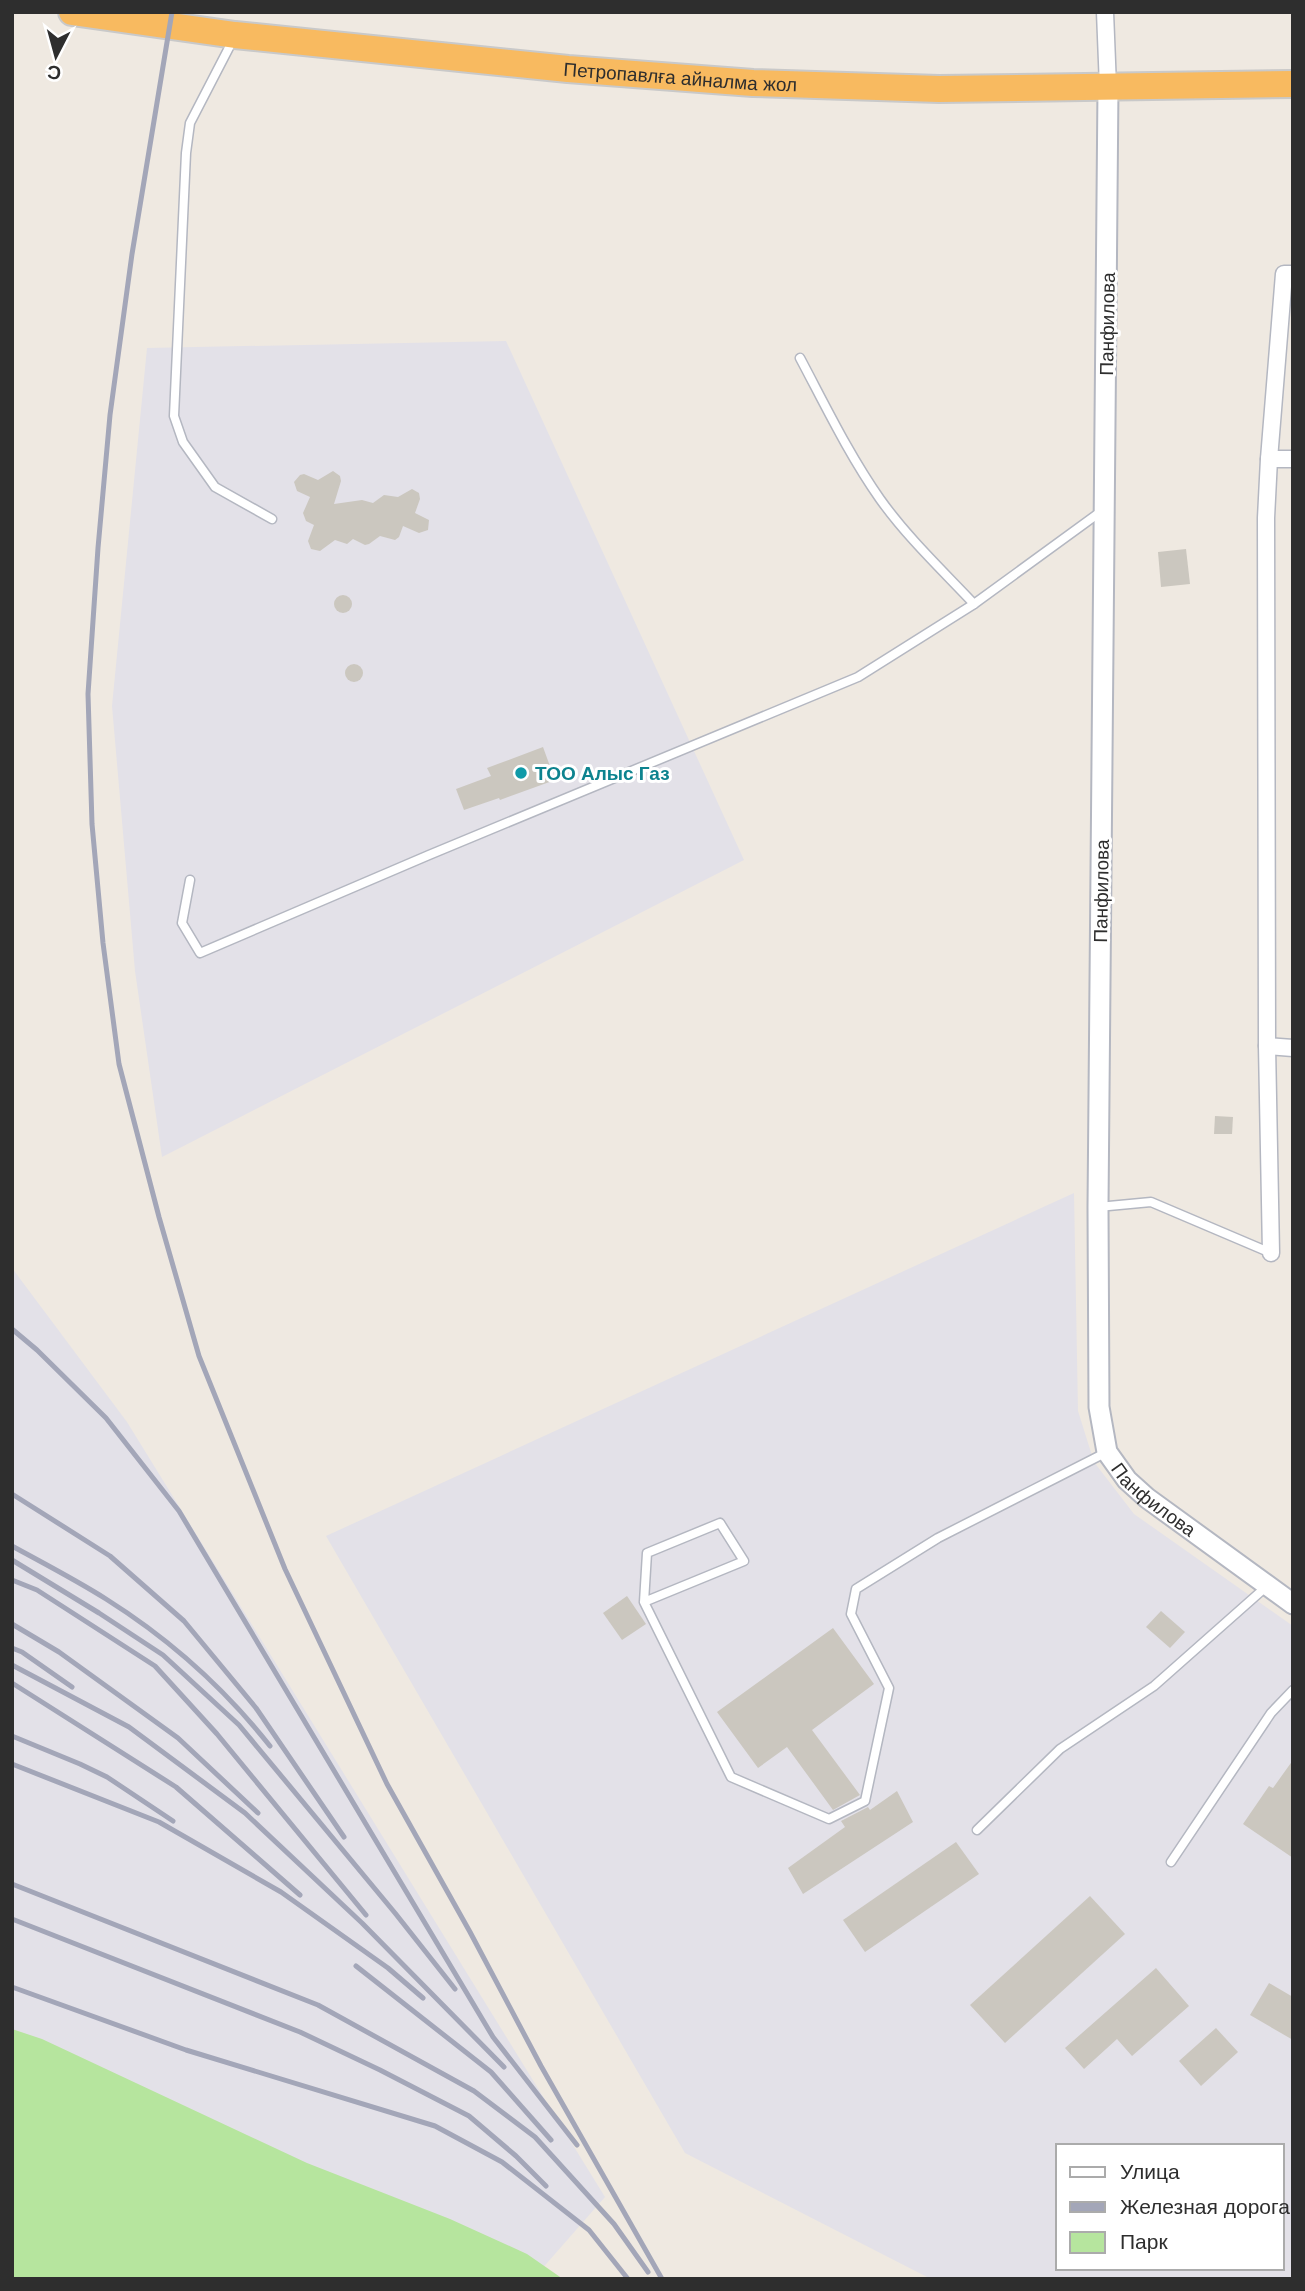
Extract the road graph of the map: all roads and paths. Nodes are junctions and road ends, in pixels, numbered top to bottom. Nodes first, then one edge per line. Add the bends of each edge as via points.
1 (72, 12) edge
2 (1105, 12) edge
3 (236, 35) junction
4 (1293, 84) edge
5 (1108, 87) junction
6 (1288, 274) edge
7 (800, 358) dead end
8 (1269, 459) junction
9 (1293, 460) edge
10 (1105, 508) junction
11 (272, 519) dead end
12 (974, 604) junction
13 (190, 880) dead end
14 (1267, 1046) junction
15 (1293, 1048) edge
16 (1098, 1207) junction
17 (1272, 1253) joint
18 (1107, 1452) junction
19 (1267, 1586) junction
20 (644, 1602) junction
21 (1293, 1604) edge
22 (1293, 1690) edge
23 (977, 1830) dead end
24 (1171, 1862) dead end

1 - 3 highway, Петропавлға айналма жол
2 - 5 street
3 - 5 highway, Петропавлға айналма жол via 753,83 939,89
3 - 11 lane via 190,123 174,416 183,442 215,487
4 - 5 highway, Петропавлға айналма жол
5 - 10 street, Панфилова
6 - 8 street
7 - 12 lane via 879,498
8 - 9 street
8 - 14 street
10 - 12 lane
10 - 16 street, Панфилова
12 - 13 lane via 858,677 200,953 182,923
14 - 15 street
14 - 17 street
16 - 17 lane via 1151,1202
16 - 18 street, Панфилова via 1099,1407
18 - 19 street, Панфилова via 1147,1498
18 - 20 lane via 938,1538 856,1589 851,1614 889,1688 865,1801 829,1819 731,1777
19 - 21 street, Панфилова
19 - 23 lane via 1154,1686 1060,1749
20 - 20 lane via 647,1553 720,1523 744,1561
22 - 24 lane via 1272,1713

